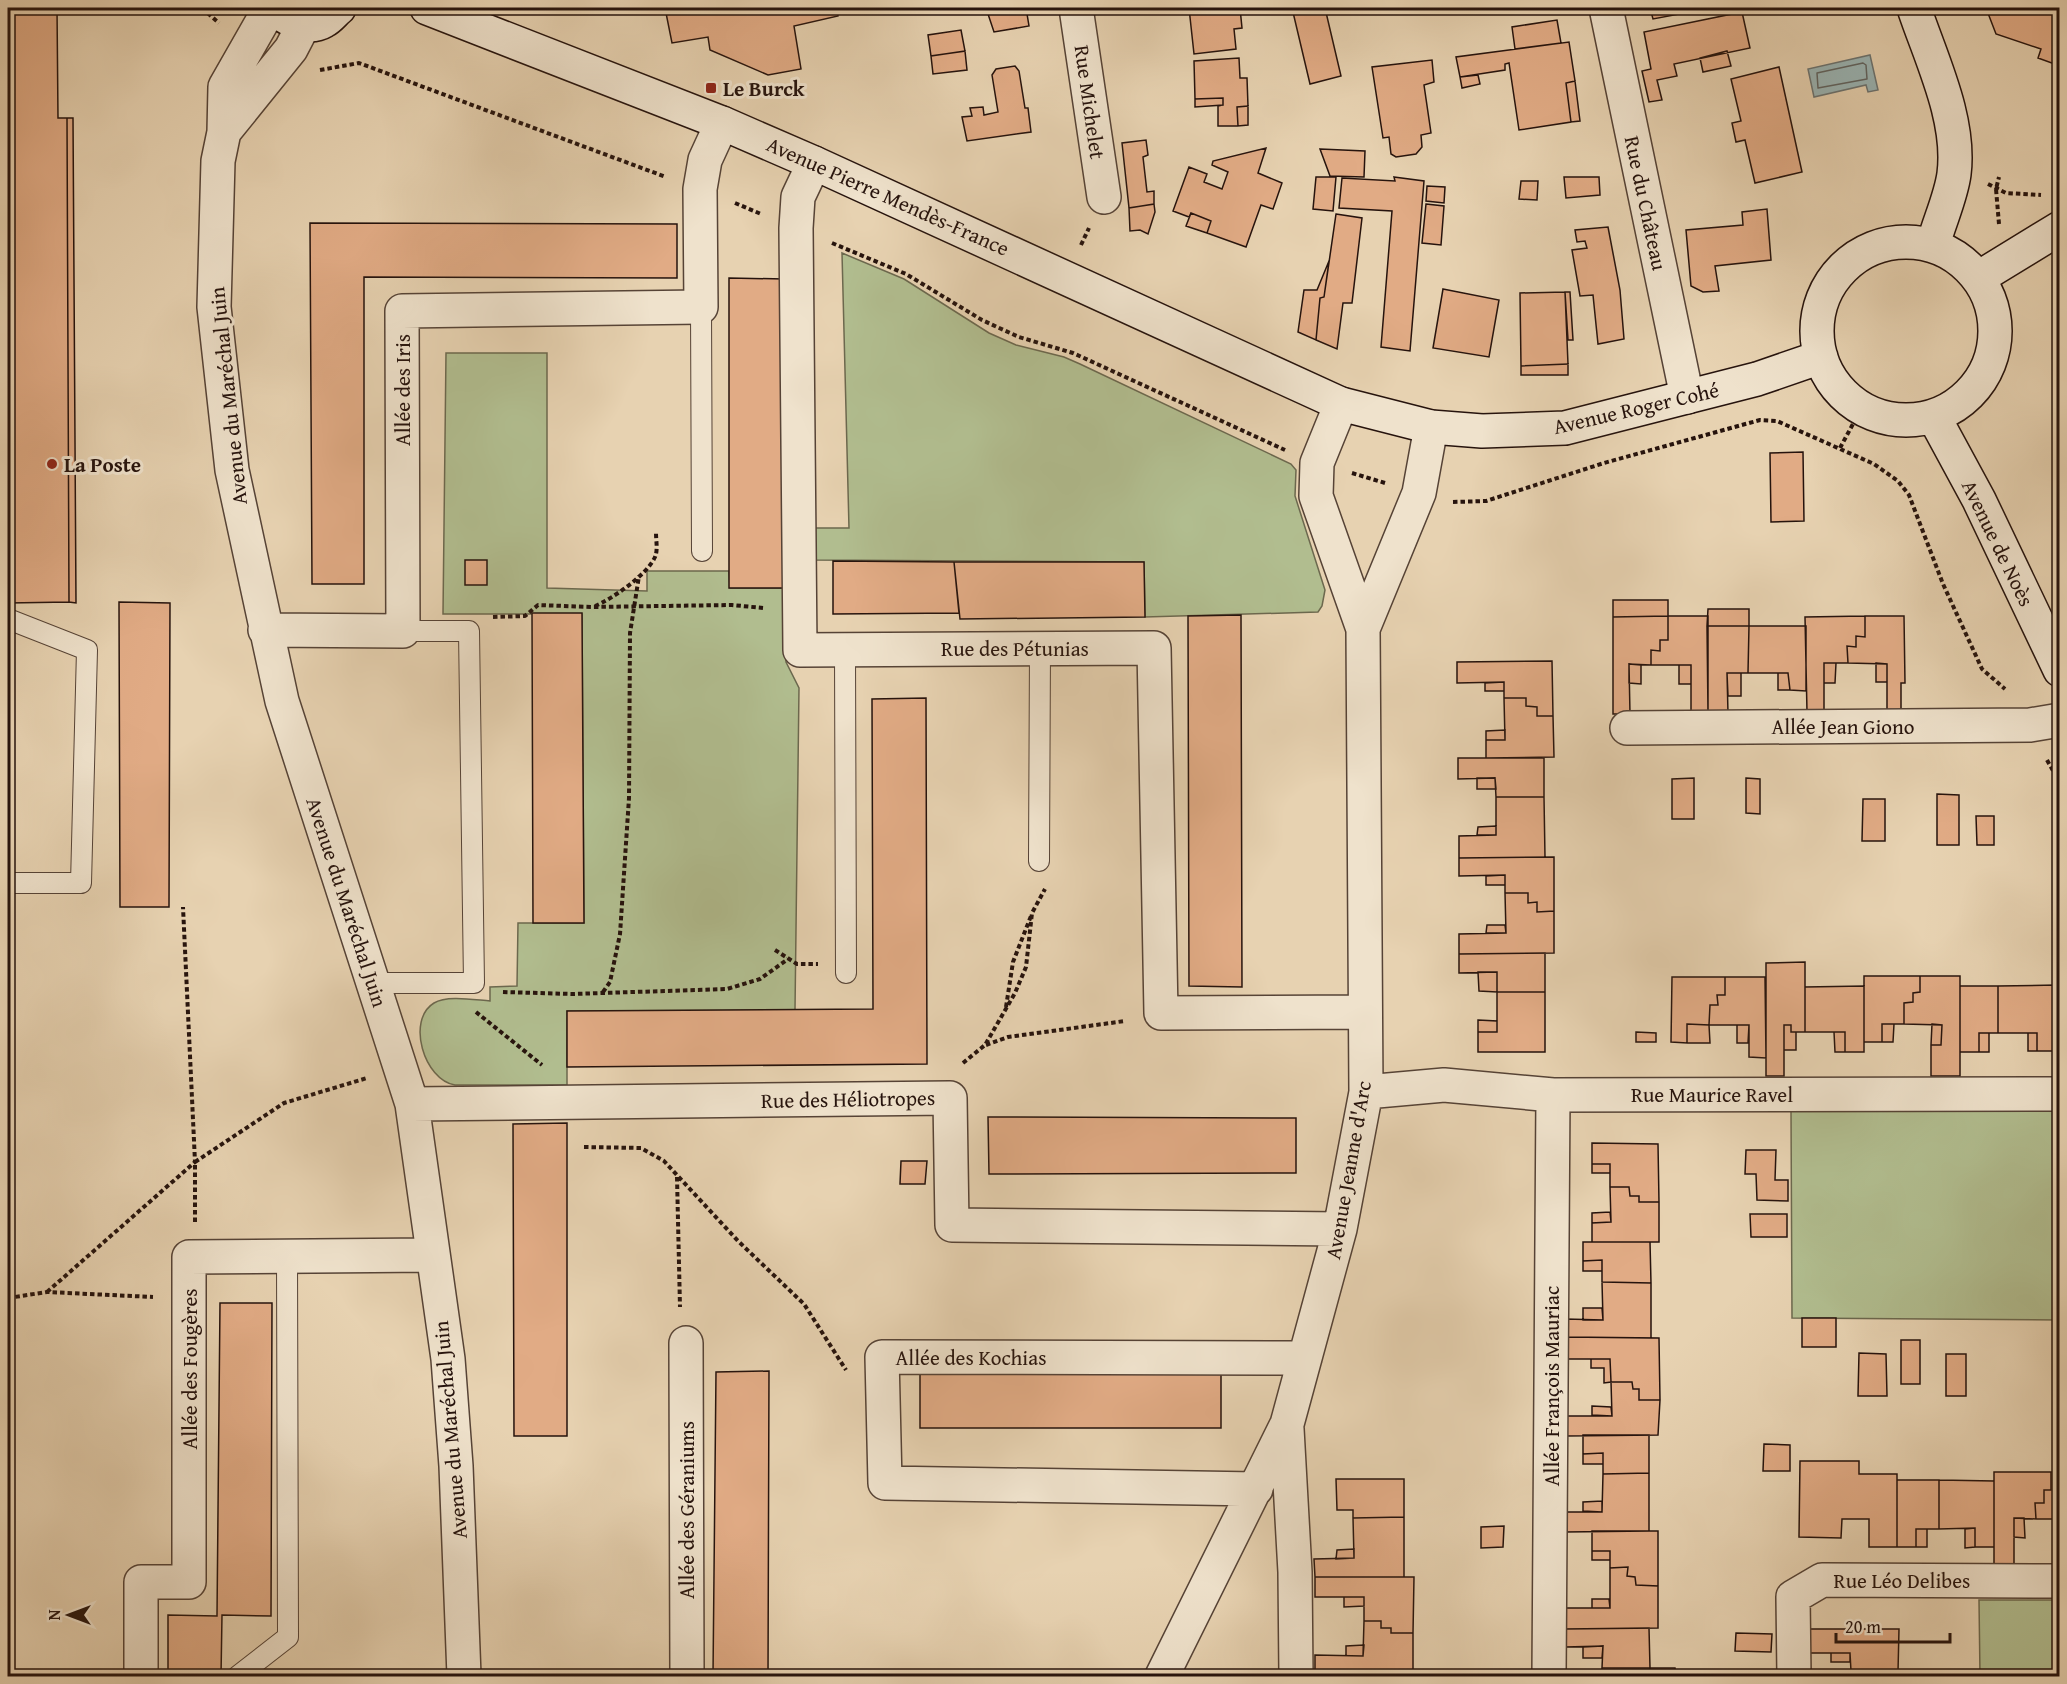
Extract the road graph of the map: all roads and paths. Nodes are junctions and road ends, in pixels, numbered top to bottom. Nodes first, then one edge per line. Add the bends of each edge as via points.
1 (202, 8) edge
2 (270, 8) edge
3 (276, 8) edge
4 (339, 8) edge
5 (428, 8) edge
6 (1076, 8) edge
7 (1606, 8) edge
8 (1914, 8) edge
9 (459, 14) edge
10 (304, 24) junction
11 (224, 29) dead end
12 (314, 71) dead end
13 (722, 123) junction
14 (224, 132) junction
15 (814, 162) junction
16 (1954, 176) junction
17 (2000, 177) dead end
18 (677, 181) dead end
19 (1996, 189) junction
20 (2046, 195) dead end
21 (1104, 197) dead end
22 (730, 201) dead end
23 (770, 217) dead end
24 (2000, 227) dead end
25 (2060, 228) edge
26 (829, 242) dead end
27 (1933, 245) junction
28 (1980, 277) junction
29 (701, 307) junction
30 (1821, 357) junction
31 (1688, 397) junction
32 (1341, 404) junction
33 (1861, 409) junction
34 (1934, 417) junction
35 (1431, 428) junction
36 (1840, 448) junction
37 (1288, 451) dead end
38 (1346, 472) dead end
39 (1388, 484) dead end
40 (1443, 501) dead end
41 (657, 533) dead end
42 (702, 551) dead end
43 (639, 576) junction
44 (591, 607) junction
45 (634, 607) junction
46 (800, 617) junction
47 (8, 619) edge
48 (1363, 629) junction
49 (265, 630) junction
50 (404, 631) junction
51 (470, 632) junction
52 (1040, 648) junction
53 (845, 649) junction
54 (2060, 670) edge
55 (2045, 722) edge
56 (1627, 728) dead end
57 (2060, 783) edge
58 (1039, 861) joint
59 (8, 883) edge
60 (183, 907) dead end
61 (1032, 913) junction
62 (775, 950) dead end
63 (788, 959) junction
64 (846, 968) joint
65 (424, 982) junction
66 (474, 982) junction
67 (374, 983) junction
68 (603, 992) junction
69 (1005, 1011) junction
70 (1365, 1012) junction
71 (1161, 1013) junction
72 (985, 1045) junction
73 (542, 1065) junction
74 (399, 1068) junction
75 (547, 1068) dead end
76 (956, 1068) dead end
77 (1366, 1092) junction
78 (2060, 1094) edge
79 (1553, 1095) junction
80 (564, 1102) junction
81 (412, 1104) junction
82 (584, 1147) dead end
83 (195, 1162) junction
84 (676, 1174) junction
85 (1340, 1229) junction
86 (287, 1255) junction
87 (431, 1255) junction
88 (189, 1257) junction
89 (46, 1292) junction
90 (189, 1298) junction
91 (8, 1299) edge
92 (686, 1343) joint
93 (1305, 1358) junction
94 (884, 1403) junction
95 (1287, 1424) junction
96 (1256, 1489) junction
97 (2060, 1581) edge
98 (141, 1677) edge
99 (238, 1677) edge
100 (464, 1677) edge
101 (687, 1677) edge
102 (1162, 1677) edge
103 (1296, 1677) edge
104 (1549, 1677) edge
105 (1794, 1677) edge

1 - 11 path
2 - 14 street, Avenue du Maréchal Juin via 225,87
3 - 10 street via 281,15
4 - 10 street via 324,22
5 - 9 street, Avenue Pierre Mendès-France
6 - 21 street, Rue Michelet
7 - 31 street, Rue du Château
8 - 16 street via 1947,107 1955,155
9 - 13 street, Avenue Pierre Mendès-France
10 - 14 street, Avenue du Maréchal Juin via 291,49
12 - 18 path via 359,63
13 - 15 street, Avenue Pierre Mendès-France
13 - 29 street via 705,160 700,189
14 - 49 street, Avenue du Maréchal Juin via 218,161 214,307 232,470
15 - 32 street, Avenue Pierre Mendès-France
15 - 46 street, Rue des Pétunias via 798,197 795,277
16 - 19 path via 1981,179
16 - 27 street
17 - 19 path
19 - 20 path via 2020,195
19 - 24 path
22 - 23 path
25 - 28 street
26 - 37 path via 906,274 1018,337 1073,353
27 - 28 street via 1958,258
27 - 30 street via 1904,241 1875,246 1849,261 1830,283 1819,310 1816,333
28 - 34 street via 1992,305 1996,336 1989,366 1976,388 1957,405
29 - 42 lane
29 - 50 street, Allée des Iris via 402,310
30 - 31 street, Avenue Roger Cohé
30 - 33 street via 1829,377
31 - 35 street, Avenue Roger Cohé via 1565,428
32 - 35 street, Avenue Roger Cohé
32 - 48 street, Avenue Jeanne d'Arc via 1317,463 1316,496
33 - 34 street via 1885,419
33 - 36 path
34 - 54 street, Avenue de Noès
35 - 48 street, Avenue Jeanne d'Arc via 1419,493
36 - 40 path via 1777,421 1760,420 1486,501
36 - 55 path via 1874,464 1898,481 1909,495 1943,584 1982,669
38 - 39 path
41 - 43 path via 655,558
43 - 44 path via 613,597
43 - 45 path
44 - 45 path
44 - 51 path via 538,605 525,616 492,617
45 - 46 path via 750,605 773,610 779,617
45 - 68 path via 630,633 629,798 620,934 610,982
46 - 53 street, Rue des Pétunias via 800,650
47 - 59 lane via 87,650 81,883
48 - 70 street, Avenue Jeanne d'Arc
49 - 50 street
49 - 67 street, Avenue du Maréchal Juin via 282,701
50 - 51 lane
51 - 66 lane
52 - 53 street, Rue des Pétunias
52 - 58 lane
52 - 71 street, Rue des Pétunias via 1154,648
53 - 64 lane
55 - 56 street, Allée Jean Giono
55 - 57 path
58 - 61 path via 1047,868 1049,878
60 - 83 path
61 - 69 path via 1013,962
61 - 69 path via 1026,967
62 - 63 path
63 - 64 path via 797,964
63 - 68 path via 760,978 728,989
65 - 66 lane
65 - 67 lane
65 - 73 path via 459,1000
66 - 68 path via 493,992
67 - 74 street, Avenue du Maréchal Juin
69 - 72 path
70 - 71 street
70 - 77 street, Avenue Jeanne d'Arc
71 - 72 path via 1008,1037
72 - 76 path
73 - 75 path
73 - 80 path
74 - 81 street, Avenue du Maréchal Juin
74 - 83 path via 284,1103
77 - 79 street, Rue Maurice Ravel via 1444,1086
77 - 85 street, Avenue Jeanne d'Arc
78 - 79 street, Rue Maurice Ravel
79 - 104 street, Allée François Mauriac
80 - 81 street, Rue des Héliotropes
80 - 85 street, Rue des Héliotropes via 950,1098 952,1225
81 - 87 street, Avenue du Maréchal Juin
82 - 84 path via 641,1148 664,1161
83 - 88 path via 195,1239
83 - 89 path
84 - 92 path via 680,1309 689,1323
84 - 94 path via 804,1304 838,1360
85 - 93 street, Avenue Jeanne d'Arc
86 - 87 street
86 - 88 street
86 - 99 lane via 288,1637
87 - 100 street, Avenue du Maréchal Juin via 448,1359
88 - 90 street, Allée des Fougères
89 - 90 path
89 - 91 path
90 - 98 street, Allée des Fougères via 189,1582 141,1582
92 - 101 street, Allée des Géraniums
93 - 94 street, Allée des Kochias via 882,1357
93 - 95 street, Avenue Jeanne d'Arc
94 - 96 street, Allée des Kochias via 885,1483
95 - 96 street, Avenue Jeanne d'Arc
95 - 103 street
96 - 102 street, Avenue Jeanne d'Arc
97 - 105 street, Rue Léo Delibes via 1822,1580 1793,1597

